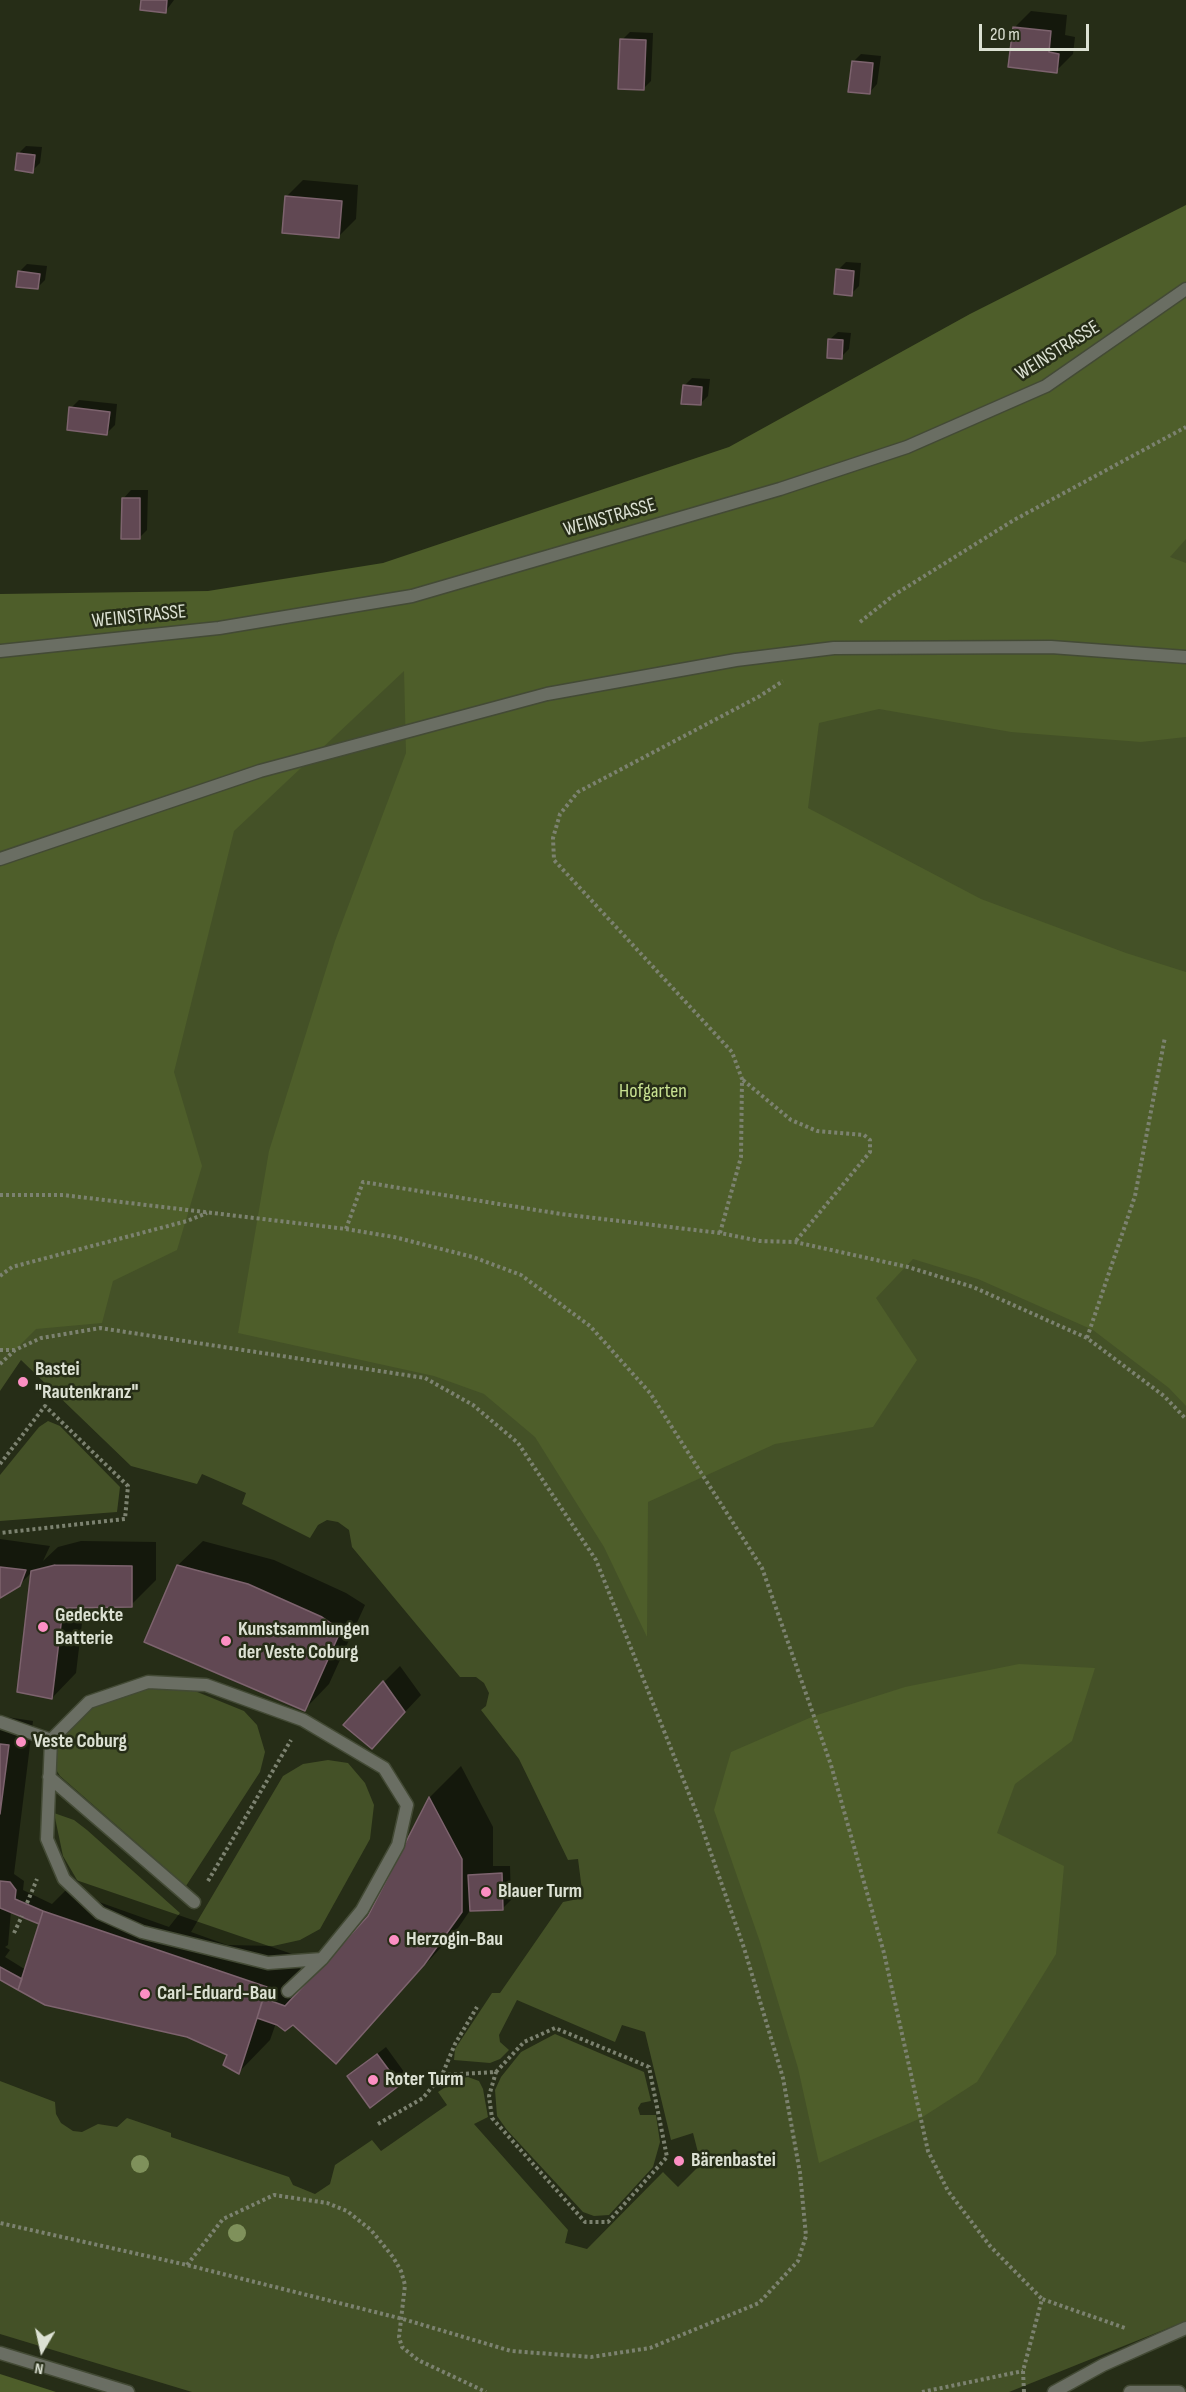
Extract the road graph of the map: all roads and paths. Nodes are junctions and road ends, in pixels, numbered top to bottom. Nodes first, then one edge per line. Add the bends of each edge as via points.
1 (1186, 289) edge
2 (1186, 427) edge
3 (858, 624) dead end
4 (0, 651) edge
5 (1186, 657) edge
6 (788, 678) dead end
7 (0, 859) edge
8 (1165, 1037) dead end
9 (742, 1079) junction
10 (0, 1195) edge
11 (208, 1212) junction
12 (346, 1229) junction
13 (720, 1233) junction
14 (795, 1242) junction
15 (0, 1276) edge
16 (1087, 1338) junction
17 (0, 1350) edge
18 (15, 1350) junction
19 (0, 1364) edge
20 (1186, 1419) edge
21 (0, 1464) edge
22 (0, 1533) edge
23 (303, 1720) junction
24 (0, 1722) edge
25 (51, 1740) junction
26 (49, 1777) junction
27 (204, 1889) dead end
28 (194, 1902) dead end
29 (22, 1916) dead end
30 (14, 1933) dead end
31 (322, 1959) junction
32 (288, 1991) dead end
33 (477, 2007) dead end
34 (496, 2072) junction
35 (442, 2075) junction
36 (378, 2124) dead end
37 (0, 2223) edge
38 (188, 2265) junction
39 (1042, 2299) junction
40 (403, 2319) junction
41 (1186, 2328) edge
42 (1135, 2332) dead end
43 (0, 2353) edge
44 (1023, 2371) junction
45 (128, 2392) edge
46 (486, 2392) edge
47 (922, 2392) edge
48 (1024, 2392) edge
49 (1054, 2392) edge
50 (1130, 2392) edge
51 (1179, 2392) edge

1 - 4 street, WEINSTRASSE via 1046,386 907,447 780,489 412,596 219,628
2 - 3 path via 1014,520 894,595
5 - 7 street via 1051,647 834,648 736,660 547,694 271,768
6 - 9 path via 578,792 560,814 553,838 554,860 732,1052
8 - 16 path via 1135,1196
9 - 13 path via 741,1157
9 - 14 path via 791,1120 817,1131 864,1135 870,1140 870,1152
10 - 11 path via 63,1195
11 - 12 path
11 - 15 path via 188,1221 12,1267
12 - 13 path via 363,1182 561,1214
12 - 39 path via 473,1257 521,1275 590,1326 650,1393 762,1568 831,1765 884,1953 928,2151 948,2191 976,2228
13 - 14 path via 760,1241
14 - 16 path via 908,1267 973,1287
16 - 20 path via 1164,1396
17 - 18 path
18 - 19 path
18 - 40 path via 41,1338 100,1328 425,1378 473,1405 518,1443 596,1560 699,1819 744,1948 783,2079 800,2173 806,2236 798,2261 759,2304 650,2348 591,2357 511,2351
21 - 22 path via 45,1406 128,1486 124,1520
23 - 25 street via 206,1684 148,1682 88,1702
23 - 27 path
23 - 31 street via 384,1768 407,1805 398,1845 367,1901
24 - 25 street
25 - 26 street
26 - 28 street
26 - 31 street via 47,1839 64,1879 100,1913 142,1932 268,1963
29 - 30 path
31 - 32 street
33 - 35 path via 454,2044
34 - 34 path via 489,2096 492,2118 585,2222 608,2222 667,2157 649,2067 555,2028 524,2042
34 - 35 path
35 - 36 path via 423,2098
37 - 38 path
38 - 40 path
38 - 40 path via 223,2219 274,2195 327,2203 347,2211 371,2230 393,2257 405,2285
39 - 42 path
39 - 44 path
40 - 46 path via 399,2337 402,2347 418,2360
41 - 49 street
43 - 45 street
44 - 47 path
44 - 48 path
50 - 51 street

